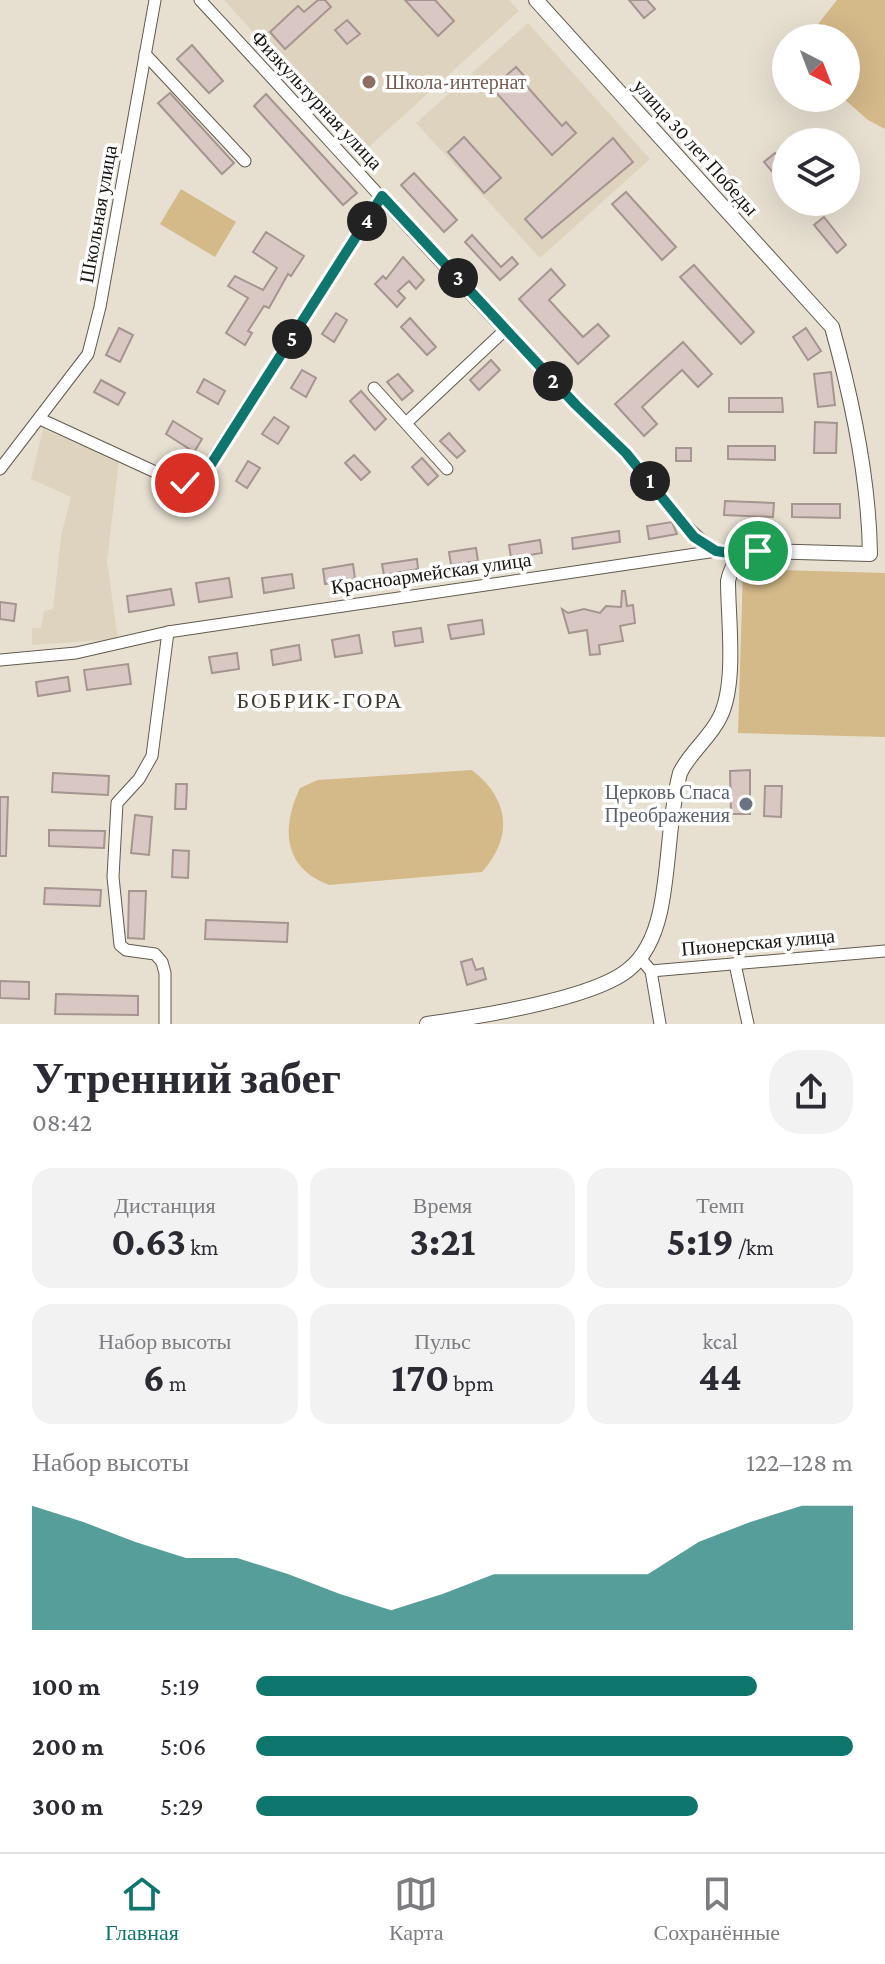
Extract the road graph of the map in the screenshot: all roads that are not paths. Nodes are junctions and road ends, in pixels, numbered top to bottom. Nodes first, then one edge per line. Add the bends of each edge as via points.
1 (155, 0) edge
2 (200, 0) edge
3 (536, 0) edge
4 (145, 54) junction
5 (245, 161) dead end
6 (382, 196) junction
7 (505, 330) junction
8 (374, 388) dead end
9 (40, 419) junction
10 (406, 423) junction
11 (0, 469) edge
12 (447, 469) dead end
13 (716, 551) junction
14 (870, 554) joint
15 (742, 555) junction
16 (168, 632) junction
17 (0, 660) edge
18 (885, 951) edge
19 (641, 959) junction
20 (735, 964) junction
21 (651, 971) junction
22 (165, 1024) edge
23 (427, 1024) edge
24 (660, 1024) edge
25 (748, 1024) edge

1 - 4 street, Школьная улица
2 - 6 street, Физкультурная улица
3 - 14 main road, улица 30 лет Победы via 832,327 849,393
4 - 5 street
4 - 9 street, Школьная улица via 88,354
6 - 7 street, Физкультурная улица
6 - 9 street via 198,482 175,481
7 - 10 street
7 - 13 street, Физкультурная улица via 626,453 694,537
8 - 10 street
9 - 11 street, Школьная улица
10 - 12 street
13 - 15 street, Красноармейская улица
13 - 16 street, Красноармейская улица
14 - 15 main road, Красноармейская улица
15 - 19 main road, Пионерская улица via 728,581 727,701 680,773 660,914
16 - 17 street, Красноармейская улица via 76,653
16 - 22 street via 152,756 117,803 113,877 120,945 155,954 164,967
18 - 20 street, Пионерская улица
19 - 21 street
19 - 23 main road via 615,979 563,996
20 - 21 street, Пионерская улица
20 - 25 street
21 - 24 street

